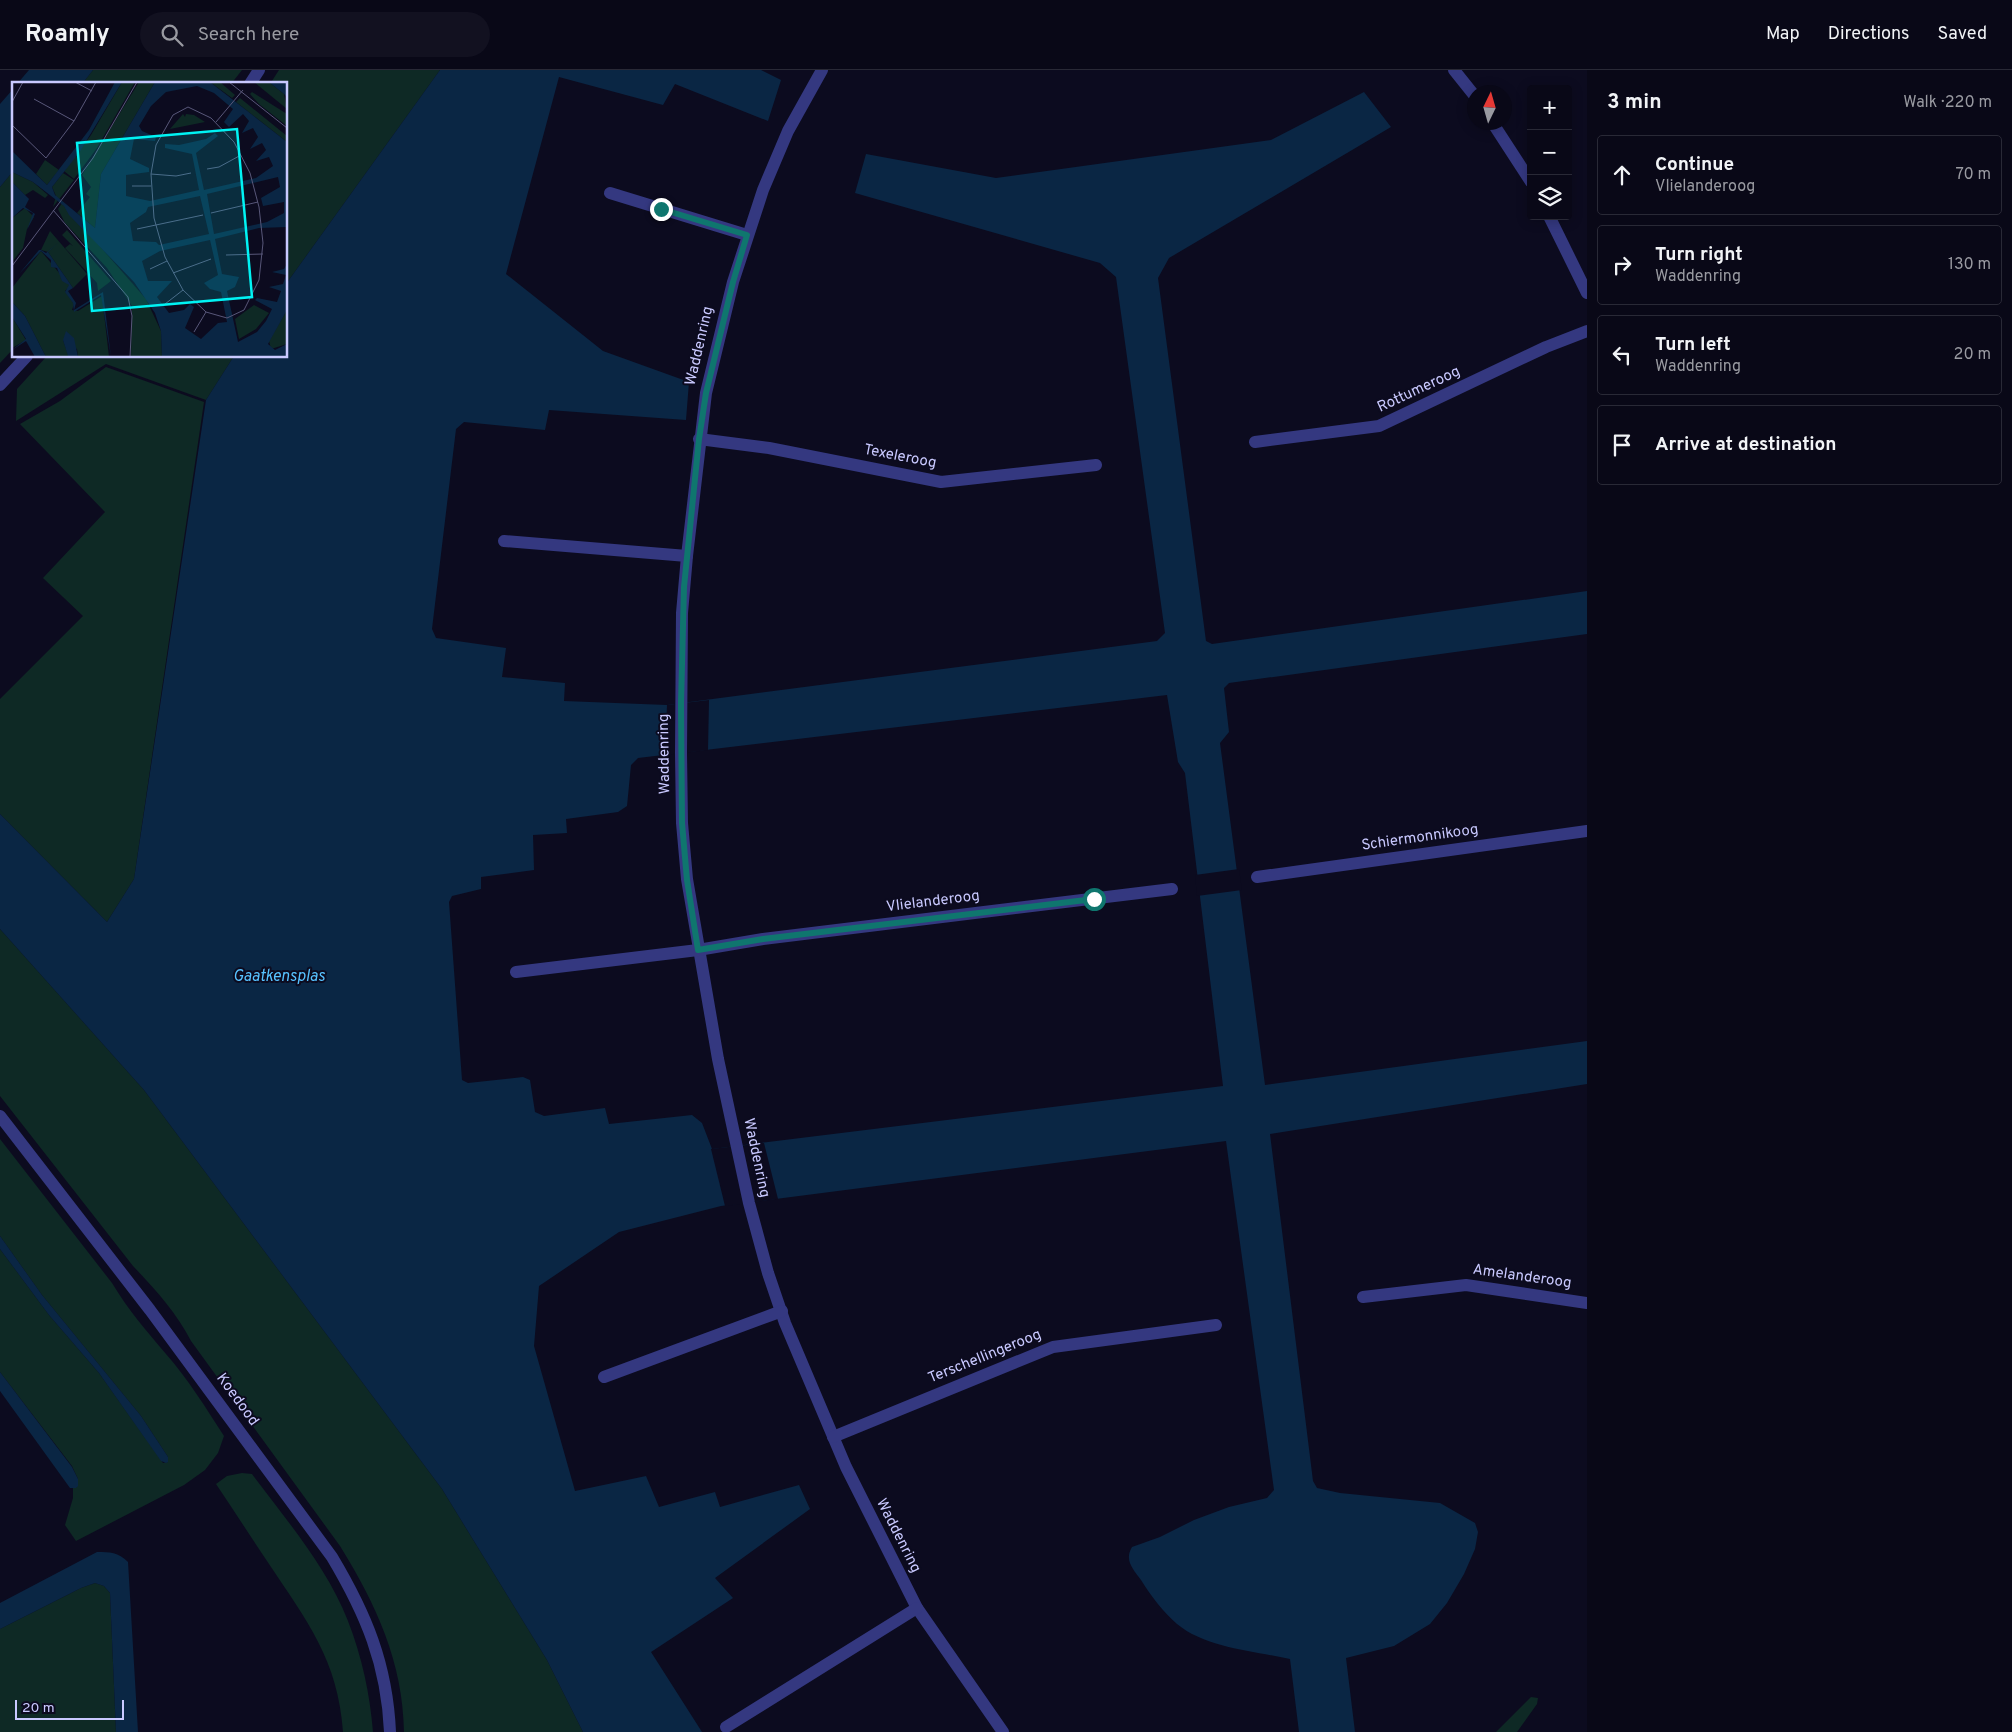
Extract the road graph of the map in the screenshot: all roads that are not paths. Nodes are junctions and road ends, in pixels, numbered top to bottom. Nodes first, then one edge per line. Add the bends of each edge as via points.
1 (259, 70) edge
2 (822, 70) edge
3 (1454, 70) edge
4 (251, 82) edge
5 (1467, 86) edge
6 (1497, 130) edge
7 (1527, 176) edge
8 (610, 193) dead end
9 (1551, 220) edge
10 (747, 235) junction
11 (1587, 293) edge
12 (1587, 331) edge
13 (25, 358) edge
14 (0, 385) edge
15 (699, 439) junction
16 (1254, 442) dead end
17 (1096, 465) dead end
18 (504, 541) dead end
19 (686, 556) junction
20 (1587, 831) edge
21 (1257, 877) dead end
22 (1172, 889) dead end
23 (698, 950) junction
24 (516, 972) dead end
25 (0, 1116) edge
26 (1363, 1297) dead end
27 (1587, 1303) edge
28 (782, 1311) junction
29 (1216, 1325) dead end
30 (604, 1377) dead end
31 (832, 1437) junction
32 (917, 1608) junction
33 (726, 1727) dead end
34 (390, 1732) edge
35 (1003, 1732) edge

1 - 4 street
2 - 10 street, Waddenring via 788,130
3 - 5 street
6 - 7 street
8 - 10 street
9 - 11 street
10 - 15 street, Waddenring via 706,393
12 - 16 street, Rottumeroog via 1546,346 1379,426
13 - 14 street
15 - 17 street, Texeleroog via 769,448 941,482
15 - 19 street, Waddenring
18 - 19 street
19 - 23 street, Waddenring via 682,613 682,823
20 - 21 street, Schiermonnikoog
22 - 23 street, Vlielanderoog via 763,939
23 - 24 street
23 - 28 street, Waddenring via 749,1203
25 - 34 street, Koedood via 150,1310 332,1557 351,1589 380,1661
26 - 27 street, Amelanderoog via 1479,1285
28 - 30 street
28 - 31 street, Waddenring
29 - 31 street, Terschellingeroog via 1053,1347
31 - 32 street, Waddenring
32 - 33 street
32 - 35 street, Waddenring

